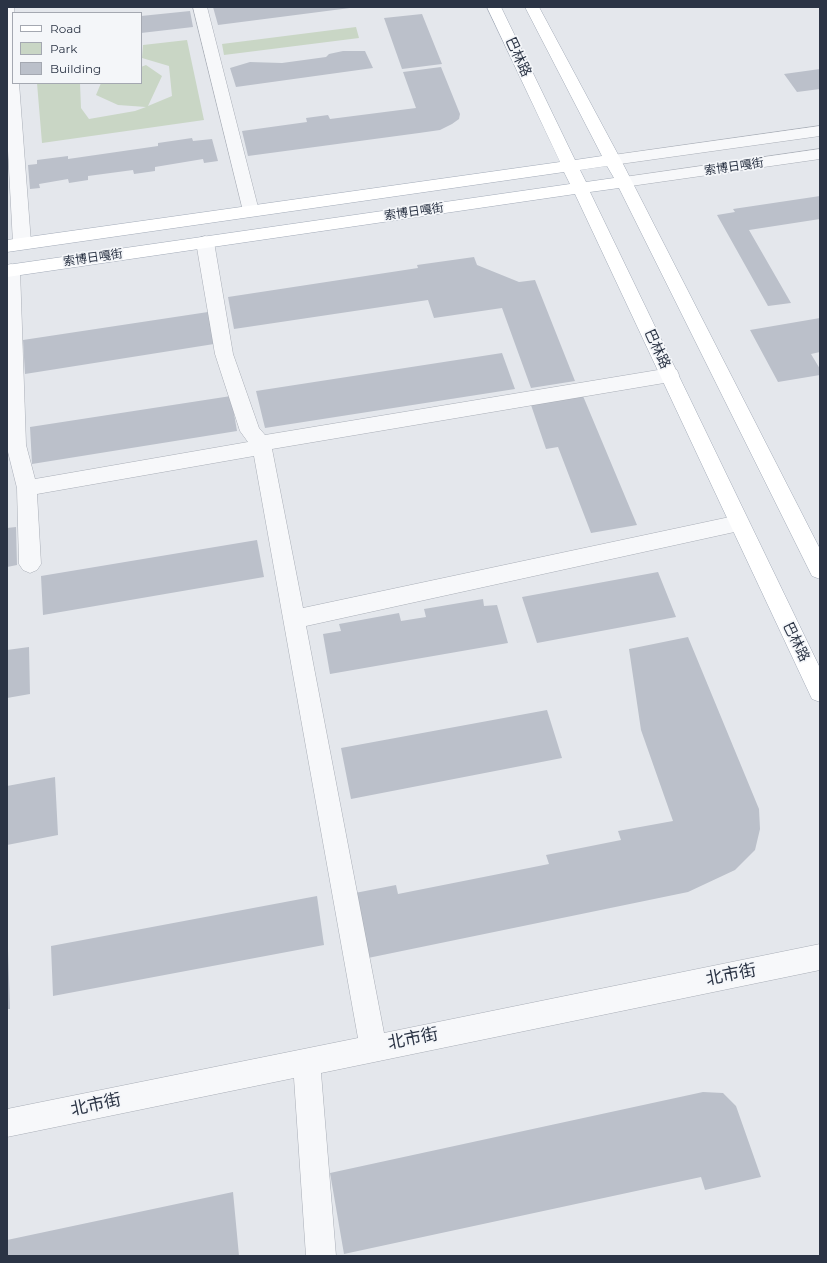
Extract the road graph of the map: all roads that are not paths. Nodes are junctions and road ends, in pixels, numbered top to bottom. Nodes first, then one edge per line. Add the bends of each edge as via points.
1 (7, 7) edge
2 (200, 7) edge
3 (494, 7) edge
4 (532, 7) edge
5 (820, 131) edge
6 (820, 154) edge
7 (613, 160) junction
8 (570, 166) junction
9 (624, 182) junction
10 (581, 188) junction
11 (252, 211) junction
12 (205, 242) junction
13 (15, 244) edge
14 (9, 270) edge
15 (670, 375) junction
16 (262, 445) junction
17 (27, 488) junction
18 (739, 523) junction
19 (30, 564) dead end
20 (820, 570) edge
21 (295, 619) junction
22 (820, 692) edge
23 (820, 957) edge
24 (373, 1048) junction
25 (306, 1062) junction
26 (7, 1123) edge
27 (321, 1256) edge

1 - 13 street
2 - 11 street
3 - 8 main road, 巴林路
4 - 7 main road
5 - 7 street, 索博日嘎街
6 - 9 street, 索博日嘎街
7 - 8 main road, 索博日嘎街
7 - 9 main road
8 - 10 main road, 巴林路
8 - 11 main road, 索博日嘎街
9 - 10 main road, 索博日嘎街
9 - 20 main road
10 - 12 main road, 索博日嘎街
10 - 15 main road, 巴林路
11 - 13 main road, 索博日嘎街
12 - 14 main road, 索博日嘎街
12 - 16 street via 224,354 250,431
14 - 17 street via 16,445
15 - 16 street
15 - 18 main road, 巴林路
16 - 17 street
16 - 21 street
17 - 19 street
18 - 21 street
18 - 22 main road, 巴林路
21 - 24 street
23 - 24 street, 北市街
24 - 25 street, 北市街
25 - 26 street, 北市街
25 - 27 street

